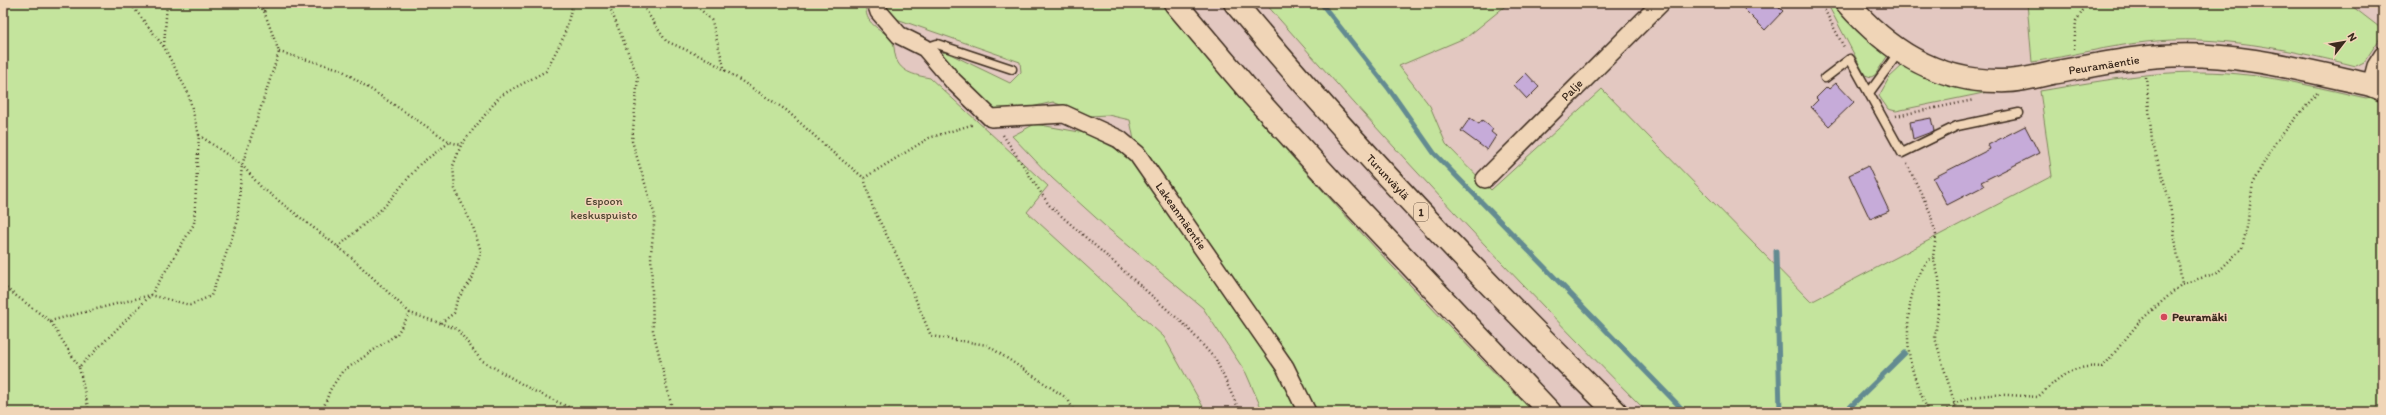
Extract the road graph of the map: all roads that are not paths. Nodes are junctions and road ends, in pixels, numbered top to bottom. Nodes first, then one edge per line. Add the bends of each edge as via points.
1 (876, 3) edge
2 (1175, 3) edge
3 (1235, 3) edge
4 (1661, 3) edge
5 (1848, 3) edge
6 (925, 48) junction
7 (1899, 52) junction
8 (2383, 55) edge
9 (1012, 69) dead end
10 (1825, 78) dead end
11 (2377, 87) edge
12 (1870, 93) junction
13 (2019, 114) dead end
14 (1485, 179) dead end
15 (1307, 412) edge
16 (1550, 412) edge
17 (1616, 412) edge

1 - 6 street via 879,12 899,35
2 - 16 main road via 1252,94 1333,183
3 - 17 main road, Turunväylä / 1 via 1375,164 1464,259
4 - 14 street, Palje
5 - 7 main road, Peuramäentie via 1867,26
6 - 9 lane via 937,44
6 - 15 street, Lakeanmäentie via 953,81 991,118 1064,114 1119,139 1137,154 1285,367
7 - 11 main road, Peuramäentie via 1934,70 1965,78 1998,82 2163,56 2220,56 2273,63
7 - 12 lane
8 - 11 street via 2376,66
10 - 12 lane via 1850,59
12 - 13 lane via 1902,153 1957,126

